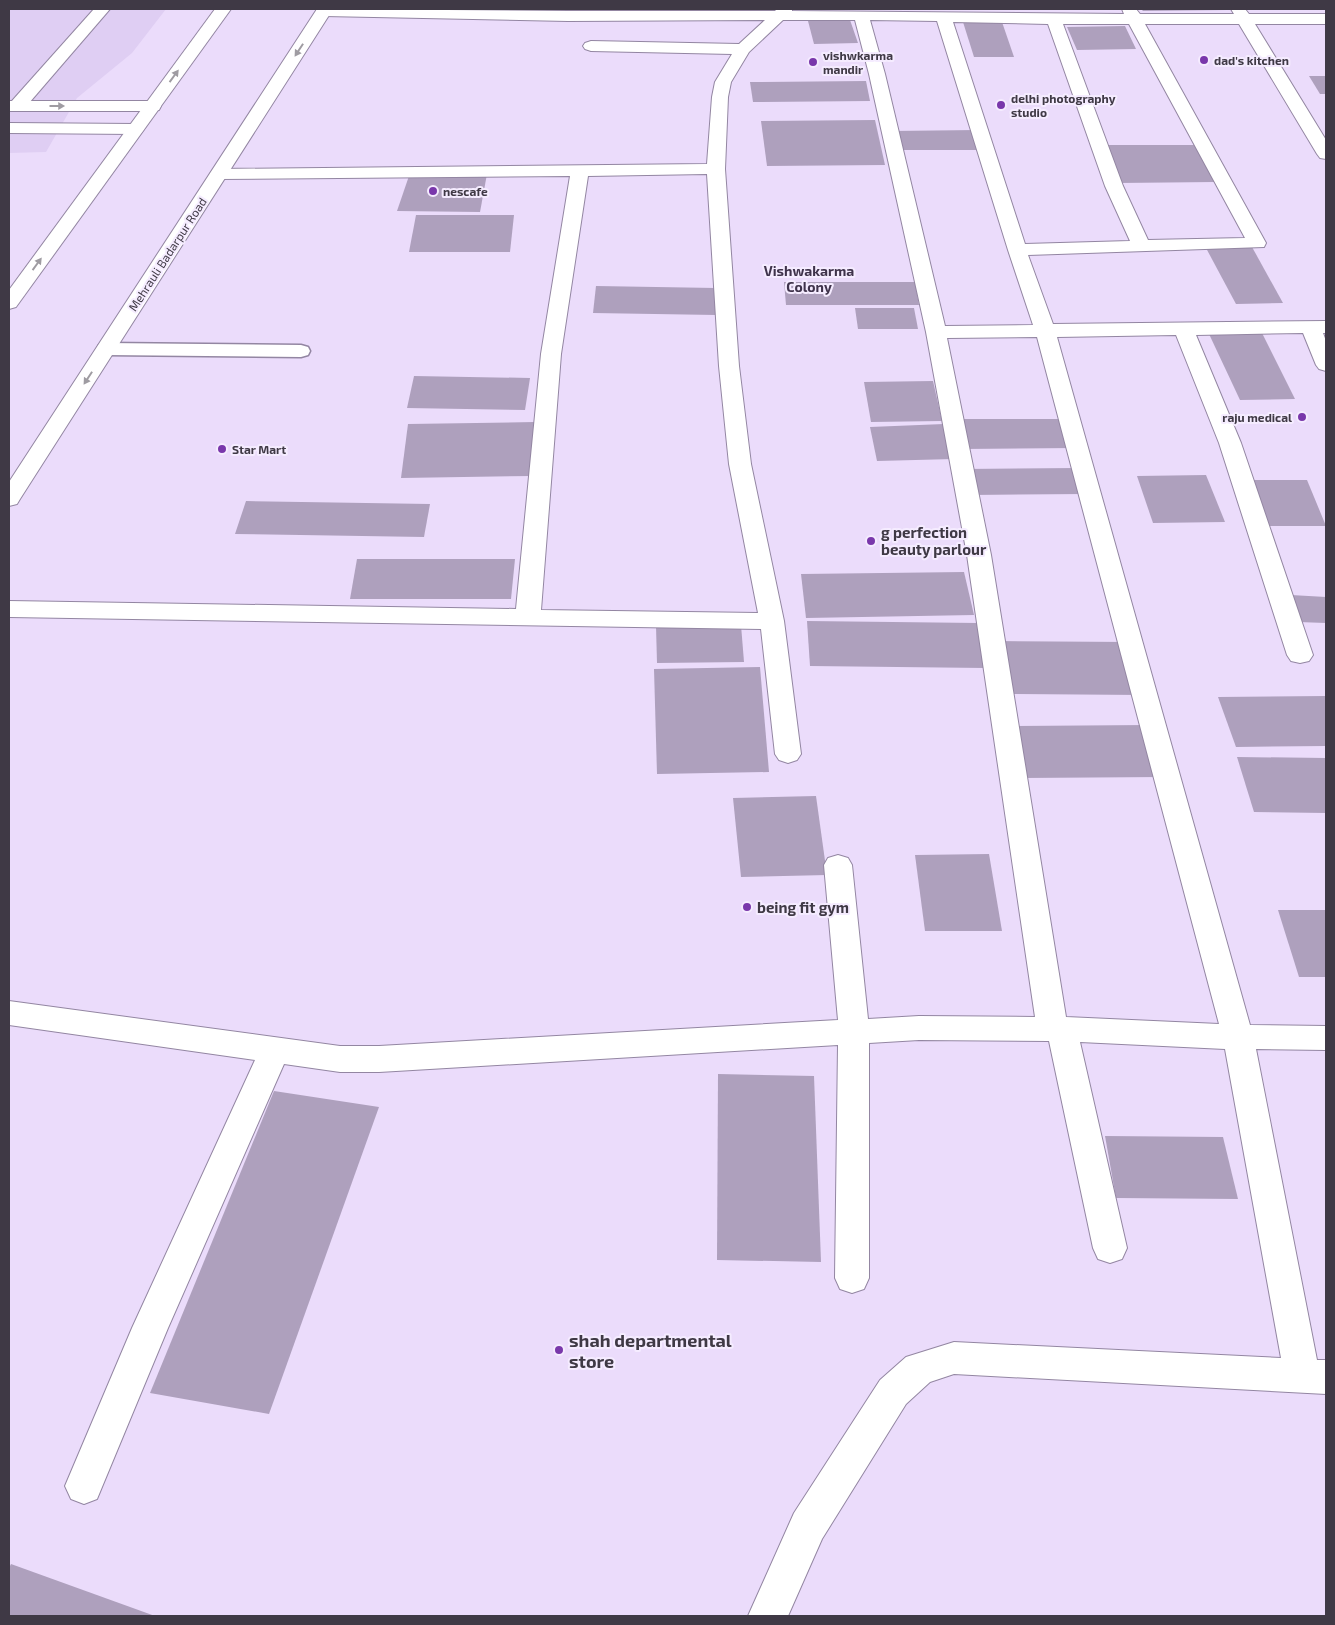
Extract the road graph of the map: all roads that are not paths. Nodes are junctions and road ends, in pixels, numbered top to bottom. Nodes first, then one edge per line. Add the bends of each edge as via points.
1 (102, 9) edge
2 (223, 9) edge
3 (325, 10) edge
4 (783, 13) edge
5 (1132, 14) edge
6 (1242, 14) edge
7 (861, 15) junction
8 (937, 15) edge
9 (1054, 19) junction
10 (1326, 19) edge
11 (590, 46) dead end
12 (743, 49) junction
13 (13, 106) edge
14 (153, 106) junction
15 (9, 128) edge
16 (135, 129) junction
17 (1326, 154) edge
18 (716, 169) junction
19 (580, 170) junction
20 (219, 174) junction
21 (1142, 247) junction
22 (1017, 250) junction
23 (9, 303) edge
24 (1318, 327) edge
25 (1183, 328) junction
26 (1046, 329) junction
27 (936, 332) junction
28 (106, 349) junction
29 (301, 351) dead end
30 (1326, 365) edge
31 (9, 500) edge
32 (9, 609) edge
33 (528, 617) junction
34 (772, 621) junction
35 (1300, 656) dead end
36 (788, 754) dead end
37 (838, 866) dead end
38 (9, 1013) edge
39 (1057, 1029) junction
40 (854, 1031) junction
41 (1238, 1037) junction
42 (1326, 1038) edge
43 (275, 1050) junction
44 (1110, 1248) dead end
45 (852, 1278) dead end
46 (1314, 1377) edge
47 (84, 1486) dead end
48 (768, 1616) edge

1 - 13 street
14 -> 2 street
3 - 4 street via 568,16
3 -> 20 street, Mehrauli Badarpur Road
4 - 7 street
4 - 12 street
5 - 6 street
5 - 9 street
5 - 21 street via 1257,241 1255,244
6 - 10 street
6 - 17 street
7 - 8 street
7 - 27 street
8 - 9 street
8 - 22 street
9 - 21 street via 1114,186
11 - 12 street
12 - 18 street via 723,82
13 -> 14 street
14 - 16 street
15 - 16 street
23 -> 16 street
18 - 19 street
18 - 34 street via 729,366 740,464
19 - 20 street
19 - 33 street via 551,354
20 - 28 street, Mehrauli Badarpur Road
21 - 22 street
22 - 26 street
24 - 25 street
24 - 30 street
25 - 26 street
25 - 35 street via 1230,443
26 - 27 street
26 - 41 street
27 - 39 street via 979,555
28 - 29 lane
28 -> 31 street, Mehrauli Badarpur Road
32 - 33 street
33 - 34 street
34 - 36 street
37 - 40 street
38 - 43 street
39 - 40 street
39 - 41 street
39 - 44 street
40 - 43 street via 379,1059
40 - 45 street
41 - 42 street
41 - 46 street
43 - 47 street via 150,1328
46 - 48 street via 954,1358 919,1369 893,1392 808,1526

